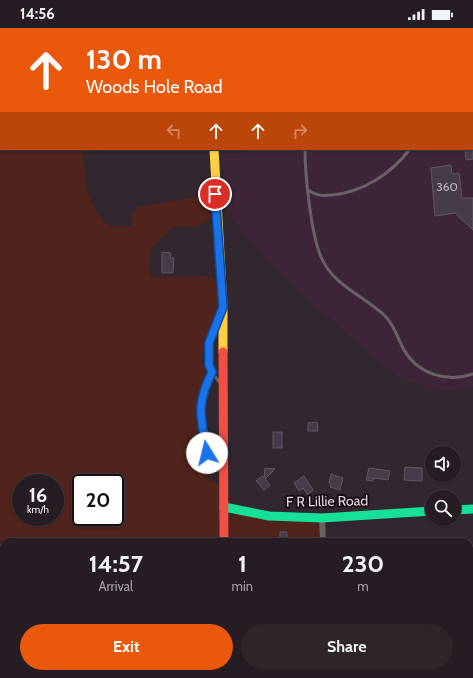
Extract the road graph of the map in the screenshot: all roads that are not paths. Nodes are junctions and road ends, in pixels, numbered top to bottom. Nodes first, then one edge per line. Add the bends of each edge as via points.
1 (214, 150) edge
2 (306, 150) edge
3 (409, 150) edge
4 (308, 190) junction
5 (223, 307) junction
6 (212, 372) junction
7 (473, 374) edge
8 (223, 388) junction
9 (209, 468) dead end
10 (224, 507) junction
11 (473, 509) edge
12 (461, 510) edge
13 (425, 511) edge
14 (322, 518) junction
15 (224, 538) edge
16 (323, 538) edge

1 - 5 main road
2 - 4 lane
3 - 4 lane via 390,170 361,189 344,194 316,196
4 - 7 lane via 318,249 333,276 348,290 383,314 407,354 418,366 441,377 456,378
5 - 6 lane via 209,343 209,365
5 - 8 main road
6 - 8 lane
6 - 9 lane via 202,396 200,409
8 - 10 main road
10 - 14 main road, F R Lillie Road via 268,516
10 - 15 main road
11 - 12 main road
13 - 14 main road, F R Lillie Road
14 - 16 street

